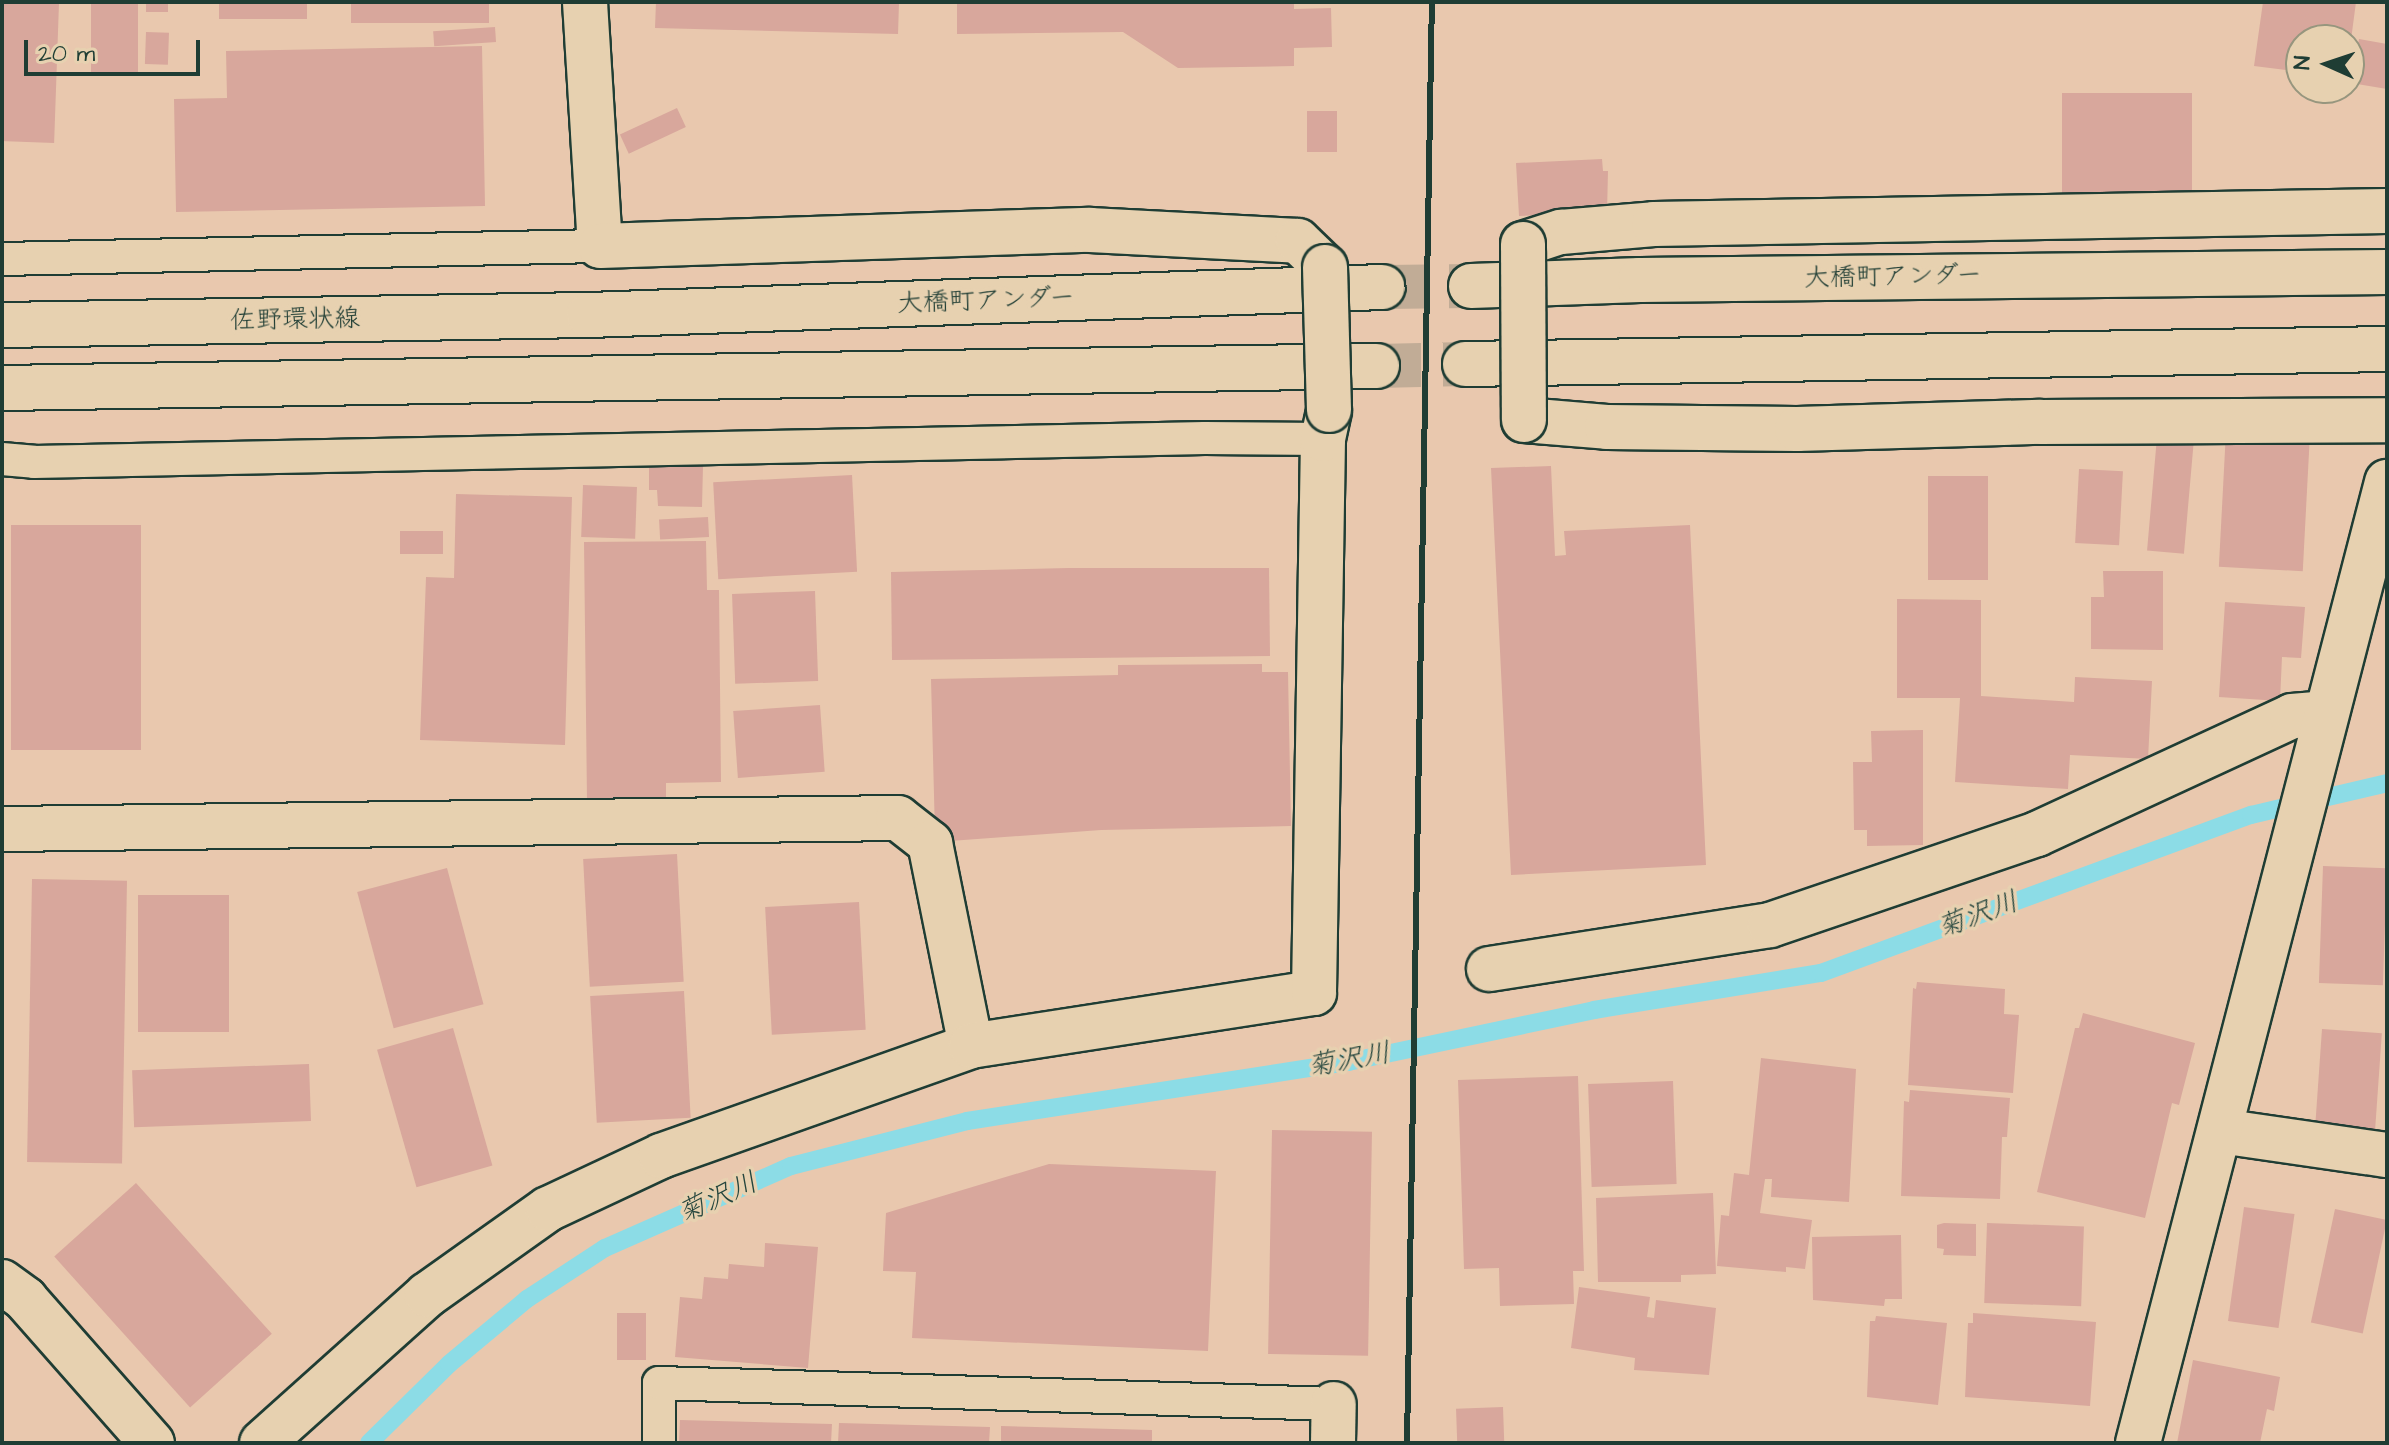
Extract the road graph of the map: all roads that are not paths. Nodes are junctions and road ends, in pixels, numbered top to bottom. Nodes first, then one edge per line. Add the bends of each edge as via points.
1 (585, 2) edge
2 (2387, 211) edge
3 (600, 246) junction
4 (2, 259) edge
5 (2387, 272) edge
6 (1471, 286) tunnel mouth
7 (1383, 287) tunnel mouth
8 (589, 315) joint
9 (2, 325) edge
10 (2387, 349) edge
11 (1465, 364) tunnel mouth
12 (1377, 366) tunnel mouth
13 (2, 388) edge
14 (2387, 420) edge
15 (1326, 424) junction
16 (2, 459) edge
17 (2387, 482) edge
18 (2321, 728) junction
19 (2, 829) edge
20 (1489, 969) dead end
21 (971, 1046) junction
22 (2220, 1131) junction
23 (2387, 1155) edge
24 (2, 1282) edge
25 (1334, 1423) edge
26 (152, 1443) edge
27 (262, 1443) edge
28 (659, 1443) edge
29 (2138, 1443) edge

1 - 3 street
2 - 14 street, bridge via 1654,224 1561,232 1523,244 1524,420 1704,429
3 - 4 lane
3 - 15 street, bridge via 1090,230 1298,241 1325,267
5 - 6 street, 大橋町アンダー
7 - 8 street, 大橋町アンダー
8 - 9 street, 佐野環状線
10 - 11 street
12 - 13 street
15 - 16 lane via 1189,438
15 - 21 street via 1314,993
17 - 18 street
18 - 20 street via 2292,716 2037,834 1770,925
18 - 22 street
19 - 21 street via 898,818 930,843
21 - 27 street via 661,1156 548,1209 427,1295
22 - 23 street
22 - 29 street
24 - 26 street via 25,1299
25 - 28 lane via 659,1383

